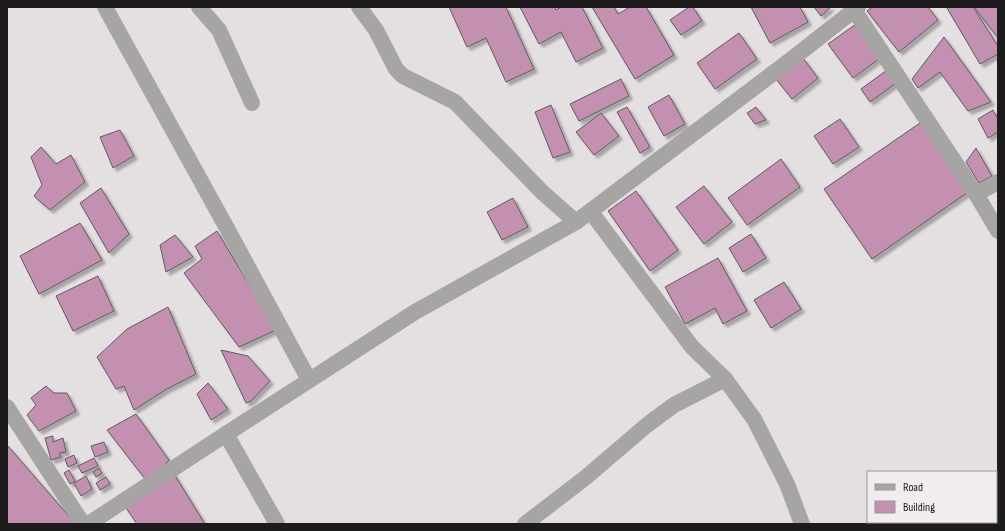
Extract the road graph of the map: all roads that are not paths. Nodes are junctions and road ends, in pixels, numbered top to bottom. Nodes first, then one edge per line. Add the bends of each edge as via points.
1 (105, 7) edge
2 (199, 7) edge
3 (364, 9) edge
4 (856, 9) edge
5 (252, 102) dead end
6 (998, 182) edge
7 (976, 194) junction
8 (591, 212) junction
9 (576, 222) junction
10 (998, 231) edge
11 (725, 379) junction
12 (309, 380) junction
13 (7, 407) edge
14 (226, 434) junction
15 (84, 524) edge
16 (91, 524) edge
17 (277, 524) edge
18 (525, 524) edge
19 (802, 524) edge

1 - 12 street
2 - 5 street via 219,30
3 - 9 street via 396,69 403,76 455,102 542,192
4 - 7 street
4 - 8 street
6 - 7 street
7 - 10 street
8 - 9 street
8 - 11 street via 692,347
9 - 12 street via 415,312
11 - 18 street via 674,405
11 - 19 street via 754,419 787,484
12 - 14 street
13 - 15 street
14 - 16 street
14 - 17 street

